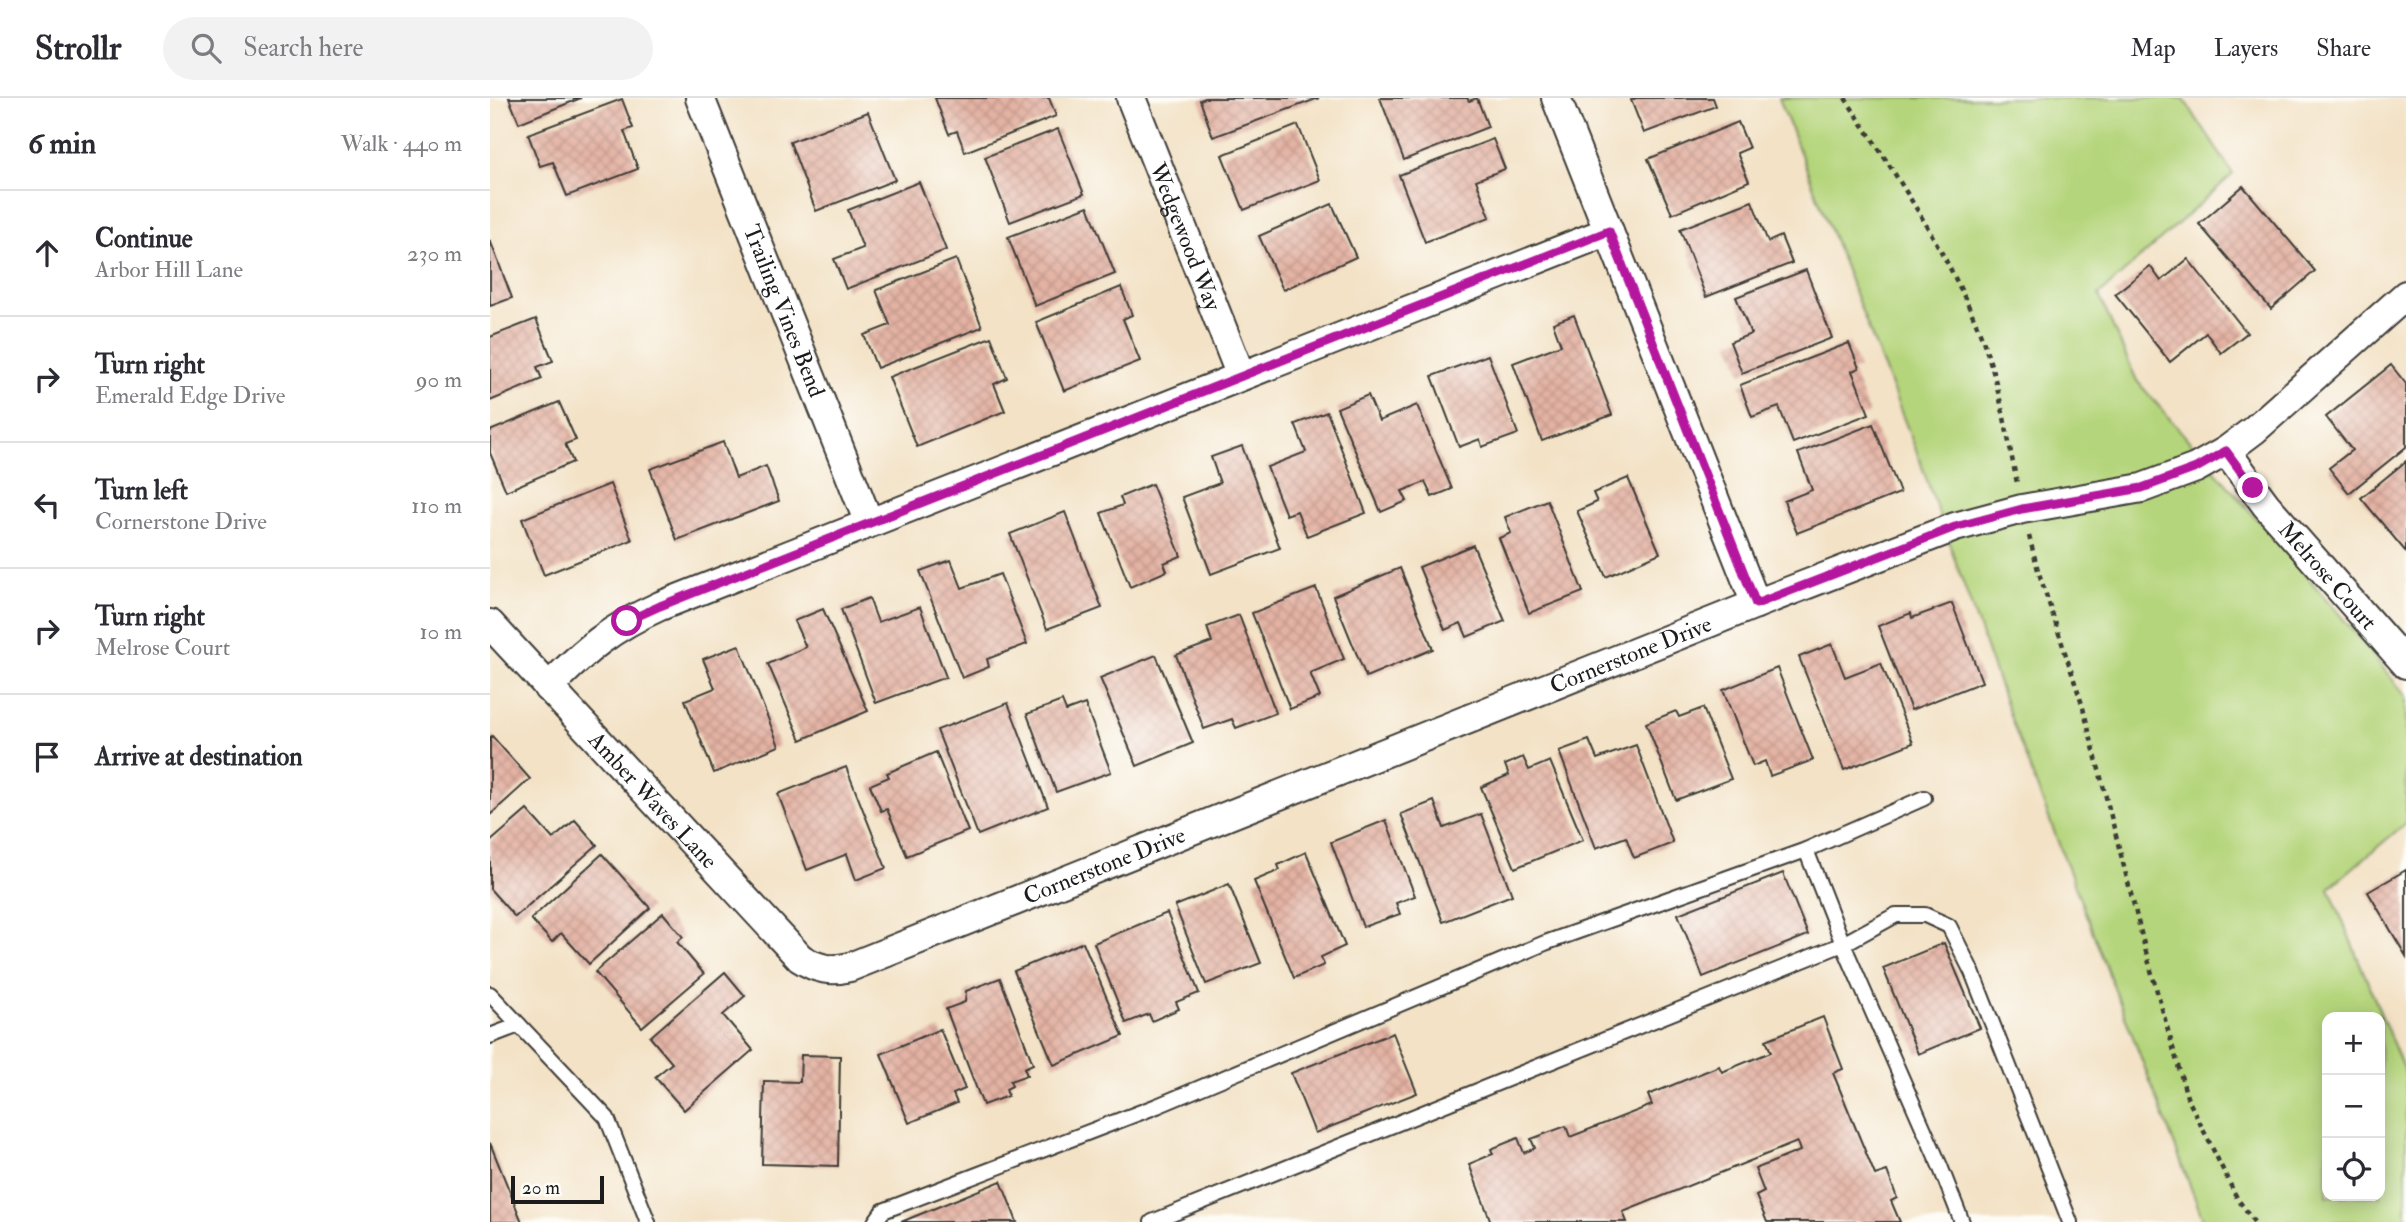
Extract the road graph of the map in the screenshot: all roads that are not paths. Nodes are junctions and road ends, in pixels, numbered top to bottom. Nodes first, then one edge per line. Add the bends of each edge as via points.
1 (700, 98) edge
2 (1131, 98) edge
3 (1556, 98) edge
4 (1609, 231) junction
5 (2406, 295) edge
6 (1241, 376) junction
7 (2226, 451) junction
8 (869, 523) junction
9 (1756, 604) junction
10 (490, 624) edge
11 (2406, 664) edge
12 (548, 688) junction
13 (1924, 798) dead end
14 (1805, 850) junction
15 (1843, 944) junction
16 (822, 969) joint
17 (490, 994) edge
18 (519, 1025) junction
19 (490, 1035) edge
20 (648, 1222) edge
21 (875, 1222) edge
22 (1152, 1222) edge
23 (1962, 1222) edge
24 (2070, 1222) edge

1 - 8 street, Trailing Vines Bend
2 - 6 street, Wedgewood Way
3 - 4 street
4 - 6 street
4 - 9 street
5 - 7 street, Cornerstone Drive
6 - 8 street
7 - 9 street, Cornerstone Drive via 2142,488 2022,509 1955,527
7 - 11 street, Melrose Court via 2266,505
8 - 12 street via 627,621 582,653
9 - 16 street, Cornerstone Drive via 850,967
10 - 12 street, Amber Waves Lane
12 - 16 street, Amber Waves Lane via 800,958
13 - 14 lane
14 - 15 lane
14 - 21 lane via 1545,943 1157,1106 883,1211
15 - 22 lane
15 - 23 lane
15 - 24 lane via 1896,915 1925,915 1949,926 1972,972
17 - 18 lane
18 - 19 lane
18 - 20 lane via 607,1118

